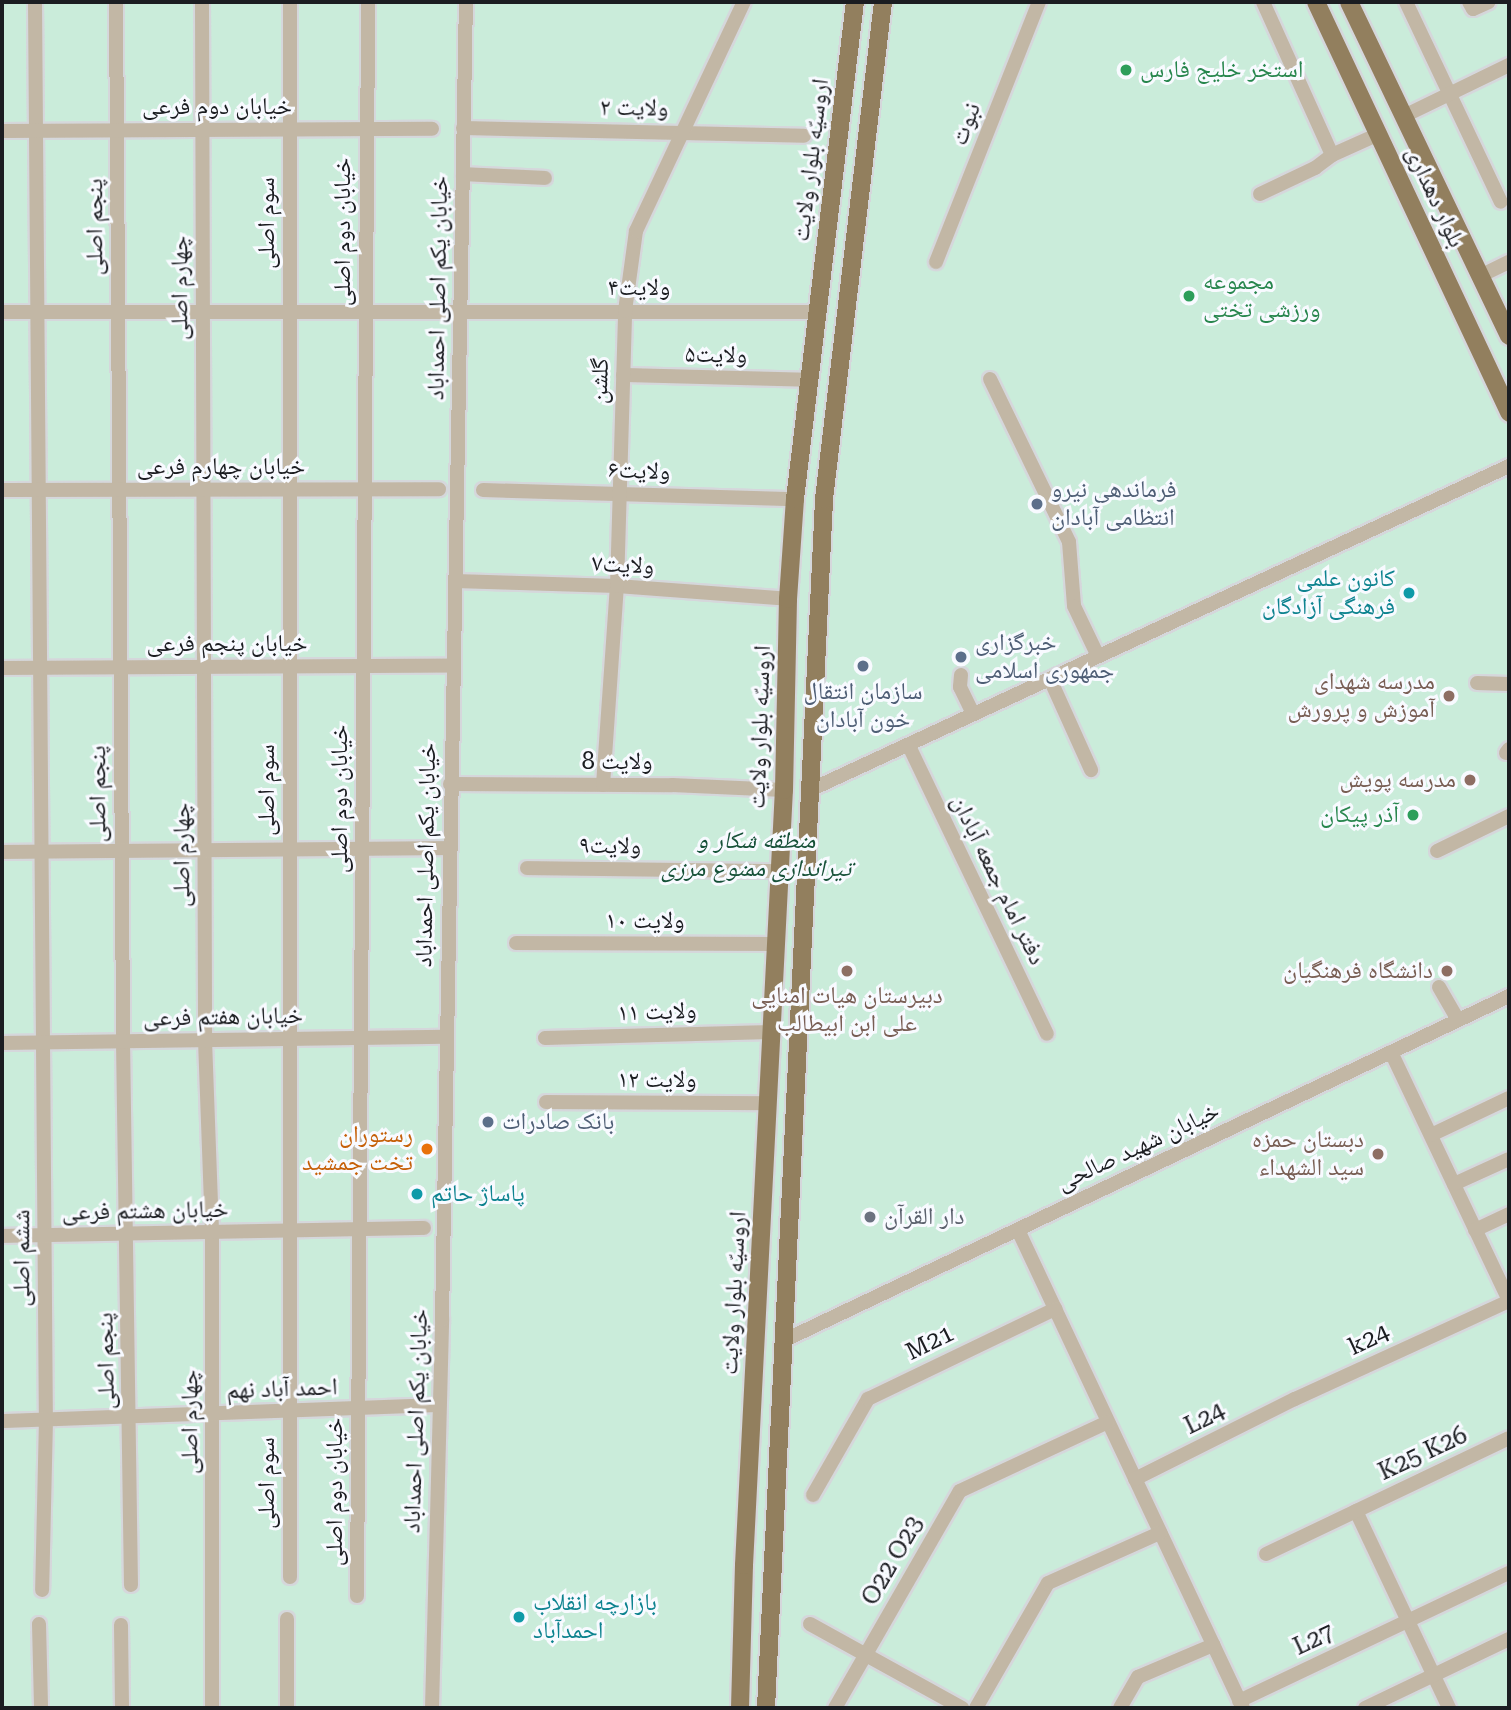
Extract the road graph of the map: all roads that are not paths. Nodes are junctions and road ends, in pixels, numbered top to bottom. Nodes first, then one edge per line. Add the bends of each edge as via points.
1 (36, 2) edge
2 (116, 2) edge
3 (202, 2) edge
4 (290, 2) edge
5 (368, 2) edge
6 (466, 2) edge
7 (744, 2) edge
8 (855, 2) edge
9 (883, 2) edge
10 (1039, 2) edge
11 (1264, 2) edge
12 (1316, 2) edge
13 (1406, 2) edge
14 (1469, 2) edge
15 (1489, 2) edge
16 (1353, 3) edge
17 (1509, 65) edge
18 (1382, 71) junction
19 (1356, 84) junction
20 (1450, 93) junction
21 (1404, 116) junction
22 (463, 128) junction
23 (290, 129) junction
24 (367, 129) junction
25 (432, 129) dead end
26 (37, 130) junction
27 (117, 130) junction
28 (202, 130) junction
29 (2, 131) edge
30 (684, 132) junction
31 (1379, 134) junction
32 (804, 136) dead end
33 (1332, 155) junction
34 (463, 174) junction
35 (545, 178) dead end
36 (1260, 194) dead end
37 (1501, 202) dead end
38 (936, 262) dead end
39 (1509, 262) edge
40 (1482, 275) junction
41 (203, 311) junction
42 (290, 311) junction
43 (366, 311) junction
44 (460, 311) junction
45 (625, 311) junction
46 (2, 312) edge
47 (38, 312) junction
48 (118, 312) junction
49 (817, 312) junction
50 (1509, 336) edge
51 (623, 375) junction
52 (990, 379) dead end
53 (809, 380) junction
54 (1509, 413) edge
55 (1509, 466) edge
56 (439, 489) dead end
57 (119, 490) junction
58 (204, 490) junction
59 (290, 490) junction
60 (365, 490) junction
61 (483, 490) dead end
62 (2, 491) edge
63 (39, 491) junction
64 (620, 494) junction
65 (795, 499) junction
66 (824, 499) junction
67 (794, 533) junction
68 (822, 535) junction
69 (455, 581) junction
70 (617, 586) junction
71 (788, 599) junction
72 (1098, 656) junction
73 (290, 666) junction
74 (363, 666) junction
75 (453, 666) junction
76 (120, 667) junction
77 (204, 667) junction
78 (2, 668) edge
79 (41, 668) junction
80 (961, 675) dead end
81 (1050, 679) junction
82 (1477, 683) dead end
83 (1509, 684) edge
84 (973, 714) junction
85 (909, 747) junction
86 (1091, 770) dead end
87 (450, 784) junction
88 (603, 785) junction
89 (783, 790) junction
90 (810, 790) junction
91 (1509, 816) edge
92 (362, 848) junction
93 (449, 848) junction
94 (290, 849) junction
95 (204, 850) junction
96 (121, 851) junction
97 (1437, 851) dead end
98 (2, 852) edge
99 (42, 852) junction
100 (527, 868) dead end
101 (778, 872) junction
102 (516, 943) dead end
103 (774, 944) junction
104 (1439, 987) dead end
105 (1509, 996) edge
106 (1458, 1020) junction
107 (771, 1032) junction
108 (1047, 1034) dead end
109 (445, 1037) junction
110 (361, 1038) junction
111 (545, 1038) dead end
112 (290, 1039) junction
113 (205, 1040) junction
114 (122, 1041) junction
115 (43, 1042) junction
116 (2, 1043) edge
117 (1391, 1052) junction
118 (769, 1063) junction
119 (798, 1065) junction
120 (1509, 1098) edge
121 (546, 1102) dead end
122 (767, 1109) junction
123 (795, 1121) junction
124 (1431, 1135) junction
125 (1509, 1159) edge
126 (1454, 1184) junction
127 (1509, 1214) edge
128 (424, 1227) dead end
129 (360, 1229) junction
130 (1017, 1230) junction
131 (1475, 1230) junction
132 (290, 1231) junction
133 (212, 1232) junction
134 (127, 1234) junction
135 (45, 1235) junction
136 (2, 1236) edge
137 (1509, 1301) edge
138 (1055, 1309) junction
139 (785, 1340) junction
140 (1295, 1399) joint
141 (438, 1405) junction
142 (358, 1409) junction
143 (290, 1412) junction
144 (213, 1415) junction
145 (129, 1417) junction
146 (46, 1419) junction
147 (2, 1421) edge
148 (1108, 1422) junction
149 (1509, 1438) edge
150 (1135, 1479) junction
151 (813, 1495) dead end
152 (1356, 1511) junction
153 (1160, 1533) junction
154 (1266, 1554) dead end
155 (1509, 1573) edge
156 (290, 1577) dead end
157 (131, 1585) dead end
158 (42, 1590) dead end
159 (357, 1596) dead end
160 (286, 1619) dead end
161 (1408, 1621) junction
162 (40, 1624) dead end
163 (810, 1624) dead end
164 (121, 1625) dead end
165 (1509, 1639) edge
166 (1213, 1645) junction
167 (866, 1655) junction
168 (1434, 1675) junction
169 (1241, 1705) edge
170 (41, 1708) edge
171 (122, 1708) edge
172 (212, 1708) edge
173 (287, 1708) edge
174 (432, 1708) edge
175 (740, 1708) edge
176 (766, 1708) edge
177 (835, 1708) edge
178 (962, 1708) edge
179 (976, 1708) edge
180 (1120, 1708) edge
181 (1365, 1708) edge
182 (1449, 1708) edge

1 - 26 street, ششم اصلی
2 - 27 street, پنجم اصلی
3 - 28 street, چهارم اصلی
4 - 23 street, سوم اصلی
5 - 24 street, خیابان دوم اصلی
6 - 22 street, خیابان یکم اصلی احمداباد
7 - 30 street, گلشن
8 - 49 main road, اروسیّه بلوار ولایت
9 - 66 main road
10 - 38 street, نبوت
11 - 33 street
12 - 19 main road, بلوار دهداری
13 - 20 street
14 - 15 street via 1473,9
16 - 18 main road, بلوار دهداری
17 - 20 street
18 - 19 main road
18 - 21 main road, بلوار دهداری
19 - 31 main road, بلوار دهداری
20 - 21 street
20 - 37 street
21 - 40 main road, بلوار دهداری
22 - 30 street, ولایت ۲
22 - 34 street, خیابان یکم اصلی احمداباد
23 - 24 street, خیابان دوم فرعی
23 - 28 street, خیابان دوم فرعی
23 - 42 street, سوم اصلی
24 - 25 street, خیابان دوم فرعی
24 - 43 street, خیابان دوم اصلی
26 - 27 street, خیابان دوم فرعی
26 - 29 street, خیابان دوم فرعی
26 - 47 street, ششم اصلی
27 - 28 street, خیابان دوم فرعی
27 - 48 street, پنجم اصلی
28 - 41 street, چهارم اصلی
30 - 32 street, ولایت ۲
30 - 45 street, گلشن via 636,231
31 - 33 street
31 - 54 main road, بلوار دهداری
33 - 36 street
34 - 35 street
34 - 44 street, خیابان یکم اصلی احمداباد
39 - 40 street
40 - 50 main road, بلوار دهداری
41 - 42 street, ولایت۴
41 - 48 street, ولایت۴
41 - 58 street, چهارم اصلی
42 - 43 street, ولایت۴
42 - 59 street, سوم اصلی
43 - 44 street, ولایت۴
43 - 60 street, خیابان دوم اصلی
44 - 45 street, ولایت۴
44 - 69 street, خیابان یکم اصلی احمداباد
45 - 49 street, ولایت۴
45 - 51 street, گلشن
46 - 47 street, ولایت۴
47 - 48 street, ولایت۴
47 - 63 street, ششم اصلی
48 - 57 street, پنجم اصلی
49 - 53 main road, اروسیّه بلوار ولایت
51 - 53 street, ولایت۵
51 - 64 street, گلشن
52 - 72 street via 1069,542 1074,606
53 - 65 main road, اروسیّه بلوار ولایت
55 - 72 street
56 - 60 street, خیابان چهارم فرعی
57 - 58 street, خیابان چهارم فرعی
57 - 63 street, خیابان چهارم فرعی
57 - 76 street, پنجم اصلی
58 - 59 street, خیابان چهارم فرعی
58 - 77 street, چهارم اصلی
59 - 60 street, خیابان چهارم فرعی
59 - 73 street, سوم اصلی
60 - 74 street, خیابان دوم اصلی
61 - 64 street, ولایت۶
62 - 63 street, خیابان چهارم فرعی
63 - 79 street, ششم اصلی
64 - 65 street, ولایت۶
64 - 70 street, گلشن
65 - 66 main road via 809,503
65 - 67 main road, اروسیّه بلوار ولایت
66 - 68 main road
67 - 68 main road via 809,527
67 - 71 main road, اروسیّه بلوار ولایت
68 - 90 main road
69 - 70 street, ولایت۷
69 - 75 street, خیابان یکم اصلی احمداباد
70 - 71 street, ولایت۷
70 - 88 street, گلشن
71 - 89 main road, اروسیّه بلوار ولایت
72 - 81 street
73 - 74 street, خیابان پنجم فرعی
73 - 77 street, خیابان پنجم فرعی
73 - 94 street, سوم اصلی
74 - 75 street, خیابان پنجم فرعی
74 - 92 street, خیابان دوم اصلی
75 - 87 street, خیابان یکم اصلی احمداباد
76 - 77 street, خیابان پنجم فرعی
76 - 79 street, خیابان پنجم فرعی
76 - 96 street, پنجم اصلی
77 - 95 street, چهارم اصلی
78 - 79 street, خیابان پنجم فرعی
79 - 99 street, ششم اصلی
80 - 84 street via 960,687
81 - 84 street
81 - 86 street
82 - 83 street
84 - 85 street
85 - 90 street
85 - 108 street, دفتر امام جمعه آبادان
87 - 88 street, ولایت 8
87 - 93 street, خیابان یکم اصلی احمداباد
88 - 89 street, ولایت 8
89 - 101 main road, اروسیّه بلوار ولایت
90 - 119 main road
91 - 97 street
92 - 93 street
92 - 94 street
92 - 110 street, خیابان دوم اصلی
93 - 109 street, خیابان یکم اصلی احمداباد
94 - 95 street
94 - 112 street, سوم اصلی
95 - 96 street
95 - 113 street, چهارم اصلی
96 - 99 street
96 - 114 street, پنجم اصلی
98 - 99 street
99 - 115 street, ششم اصلی
100 - 101 street, ولایت۹
101 - 103 main road, اروسیّه بلوار ولایت
102 - 103 street, ولایت ۱۰
103 - 107 main road, اروسیّه بلوار ولایت
104 - 106 street
105 - 106 street, خیابان شهید صالحی
106 - 117 street, خیابان شهید صالحی
107 - 111 street, ولایت ۱۱
107 - 118 main road, اروسیّه بلوار ولایت
109 - 110 street, خیابان هفتم فرعی
109 - 141 street, خیابان یکم اصلی احمداباد
110 - 112 street, خیابان هفتم فرعی
110 - 129 street, خیابان دوم اصلی
112 - 113 street, خیابان هفتم فرعی
112 - 132 street, سوم اصلی
113 - 114 street, خیابان هفتم فرعی
113 - 133 street, چهارم اصلی
114 - 115 street, خیابان هفتم فرعی
114 - 134 street, پنجم اصلی
115 - 116 street, خیابان هفتم فرعی
115 - 135 street, ششم اصلی
117 - 124 street
117 - 130 street, خیابان شهید صالحی
118 - 119 main road via 783,1069
118 - 122 main road, اروسیّه بلوار ولایت
119 - 123 main road
120 - 124 street
121 - 122 street, ولایت ۱۲
122 - 123 main road
122 - 175 main road, اروسیّه بلوار ولایت
123 - 139 main road
124 - 126 street
125 - 126 street
126 - 131 street
127 - 131 street
128 - 129 street, خیابان هشتم فرعی
129 - 132 street, خیابان هشتم فرعی
129 - 142 street, خیابان دوم اصلی
130 - 138 street
130 - 139 street, خیابان شهید صالحی
131 - 137 street
132 - 133 street, خیابان هشتم فرعی
132 - 143 street, سوم اصلی
133 - 134 street, خیابان هشتم فرعی
133 - 144 street, چهارم اصلی
134 - 135 street, خیابان هشتم فرعی
134 - 145 street, پنجم اصلی
135 - 136 street, خیابان هشتم فرعی
135 - 146 street, ششم اصلی
137 - 140 street, k24
138 - 148 street
138 - 151 street, M21 via 868,1399
139 - 176 main road
140 - 150 street, L24
141 - 142 street, احمد آباد نهم
141 - 174 street, خیابان یکم اصلی احمداباد
142 - 143 street, احمد آباد نهم
142 - 159 street, خیابان دوم اصلی
143 - 144 street, احمد آباد نهم
143 - 156 street, سوم اصلی
144 - 145 street, احمد آباد نهم
144 - 172 street, چهارم اصلی
145 - 146 street, احمد آباد نهم
145 - 157 street, پنجم اصلی
146 - 147 street, احمد آباد نهم
146 - 158 street, ششم اصلی
148 - 150 street
148 - 167 street, O22 O23 via 960,1490
149 - 152 street, K25 K26
150 - 153 street
152 - 154 street, K25 K26
152 - 161 street
153 - 166 street
153 - 179 street via 1048,1583
155 - 161 street, L27
160 - 173 street
161 - 168 street
161 - 169 street, L27
162 - 170 street
163 - 167 street
164 - 171 street
165 - 168 street
166 - 169 street
166 - 180 street via 1138,1677
167 - 177 street, O22 O23
167 - 178 street
168 - 181 street
168 - 182 street

